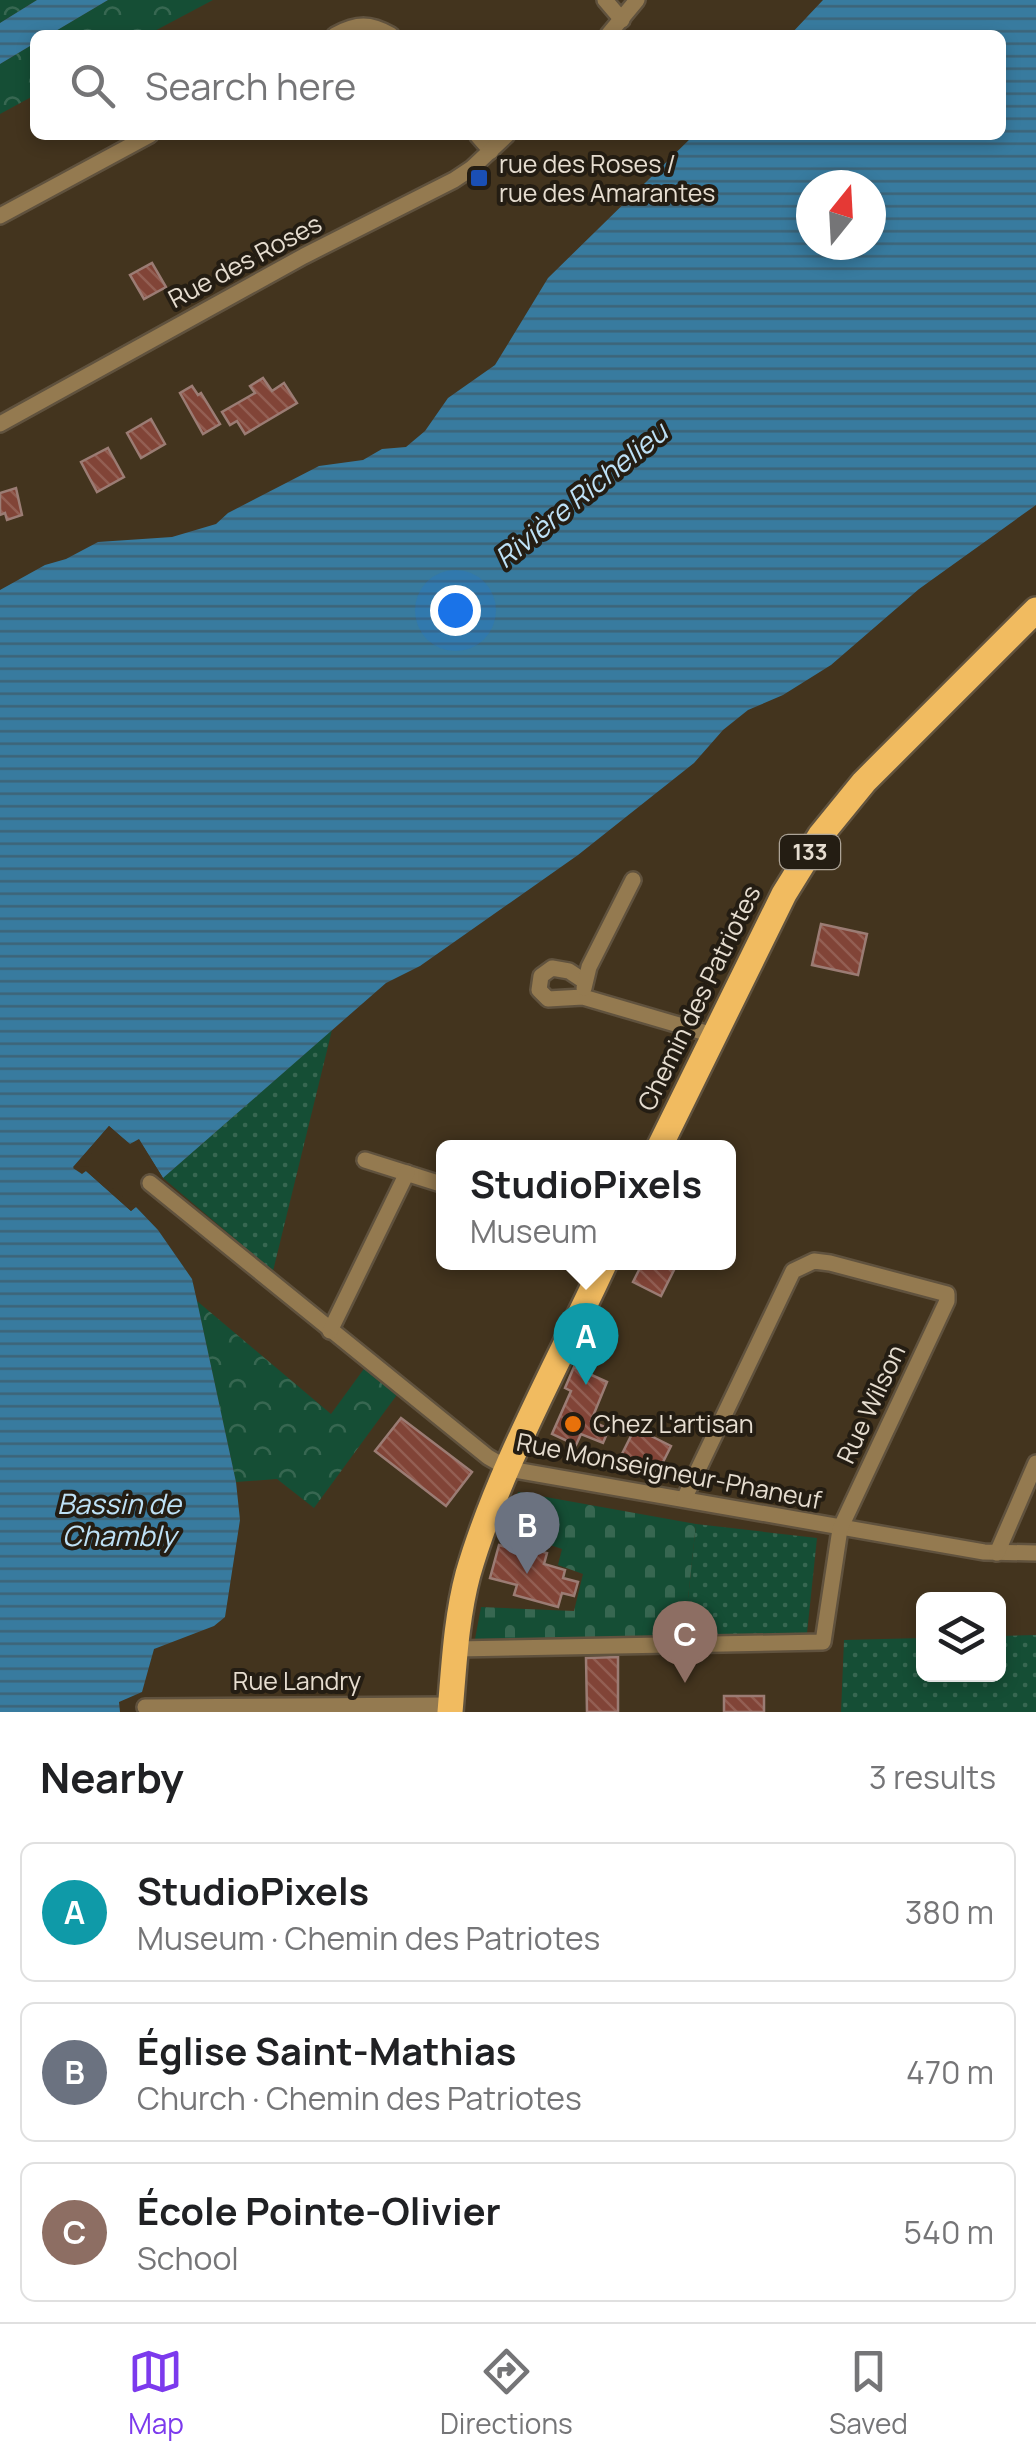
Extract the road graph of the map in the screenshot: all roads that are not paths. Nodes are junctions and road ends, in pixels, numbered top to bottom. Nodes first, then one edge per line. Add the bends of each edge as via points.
1 (604, 0) edge
2 (637, 0) edge
3 (622, 20) junction
4 (344, 30) edge
5 (382, 30) edge
6 (613, 30) edge
7 (141, 140) edge
8 (481, 140) edge
9 (502, 140) edge
10 (490, 151) junction
11 (0, 216) edge
12 (0, 424) edge
13 (1036, 610) edge
14 (632, 880) dead end
15 (714, 1035) junction
16 (663, 1140) edge
17 (364, 1160) dead end
18 (407, 1173) junction
19 (436, 1182) edge
20 (150, 1184) dead end
21 (601, 1270) edge
22 (330, 1331) junction
23 (1036, 1463) edge
24 (509, 1470) junction
25 (684, 1499) junction
26 (840, 1529) junction
27 (1036, 1553) edge
28 (997, 1554) junction
29 (456, 1649) junction
30 (144, 1706) dead end
31 (450, 1708) edge

1 - 3 street
2 - 3 street
3 - 6 street
4 - 5 street via 372,24
7 - 11 street
8 - 10 street
9 - 10 street, Rue des Roses
10 - 12 street, Rue des Roses via 454,180
13 - 15 main road, Chemin des Patriotes / 133 via 842,807 784,894
14 - 15 street via 584,989
15 - 16 main road, Chemin des Patriotes / 133
17 - 18 street
18 - 19 street
18 - 22 street
20 - 22 street, Rue Monseigneur-Phaneuf
21 - 24 main road
22 - 24 street, Rue Monseigneur-Phaneuf
23 - 28 street
24 - 25 street, Rue Monseigneur-Phaneuf
24 - 29 main road via 469,1573
25 - 26 street, Rue Monseigneur-Phaneuf
25 - 26 street, Rue Wilson via 786,1280 802,1264 830,1263 942,1290 947,1301
26 - 28 street, Rue Monseigneur-Phaneuf
26 - 29 street, Rue Wilson via 826,1637 819,1644
27 - 28 street, Rue Monseigneur-Phaneuf
29 - 31 main road
30 - 31 street, Rue Landry

